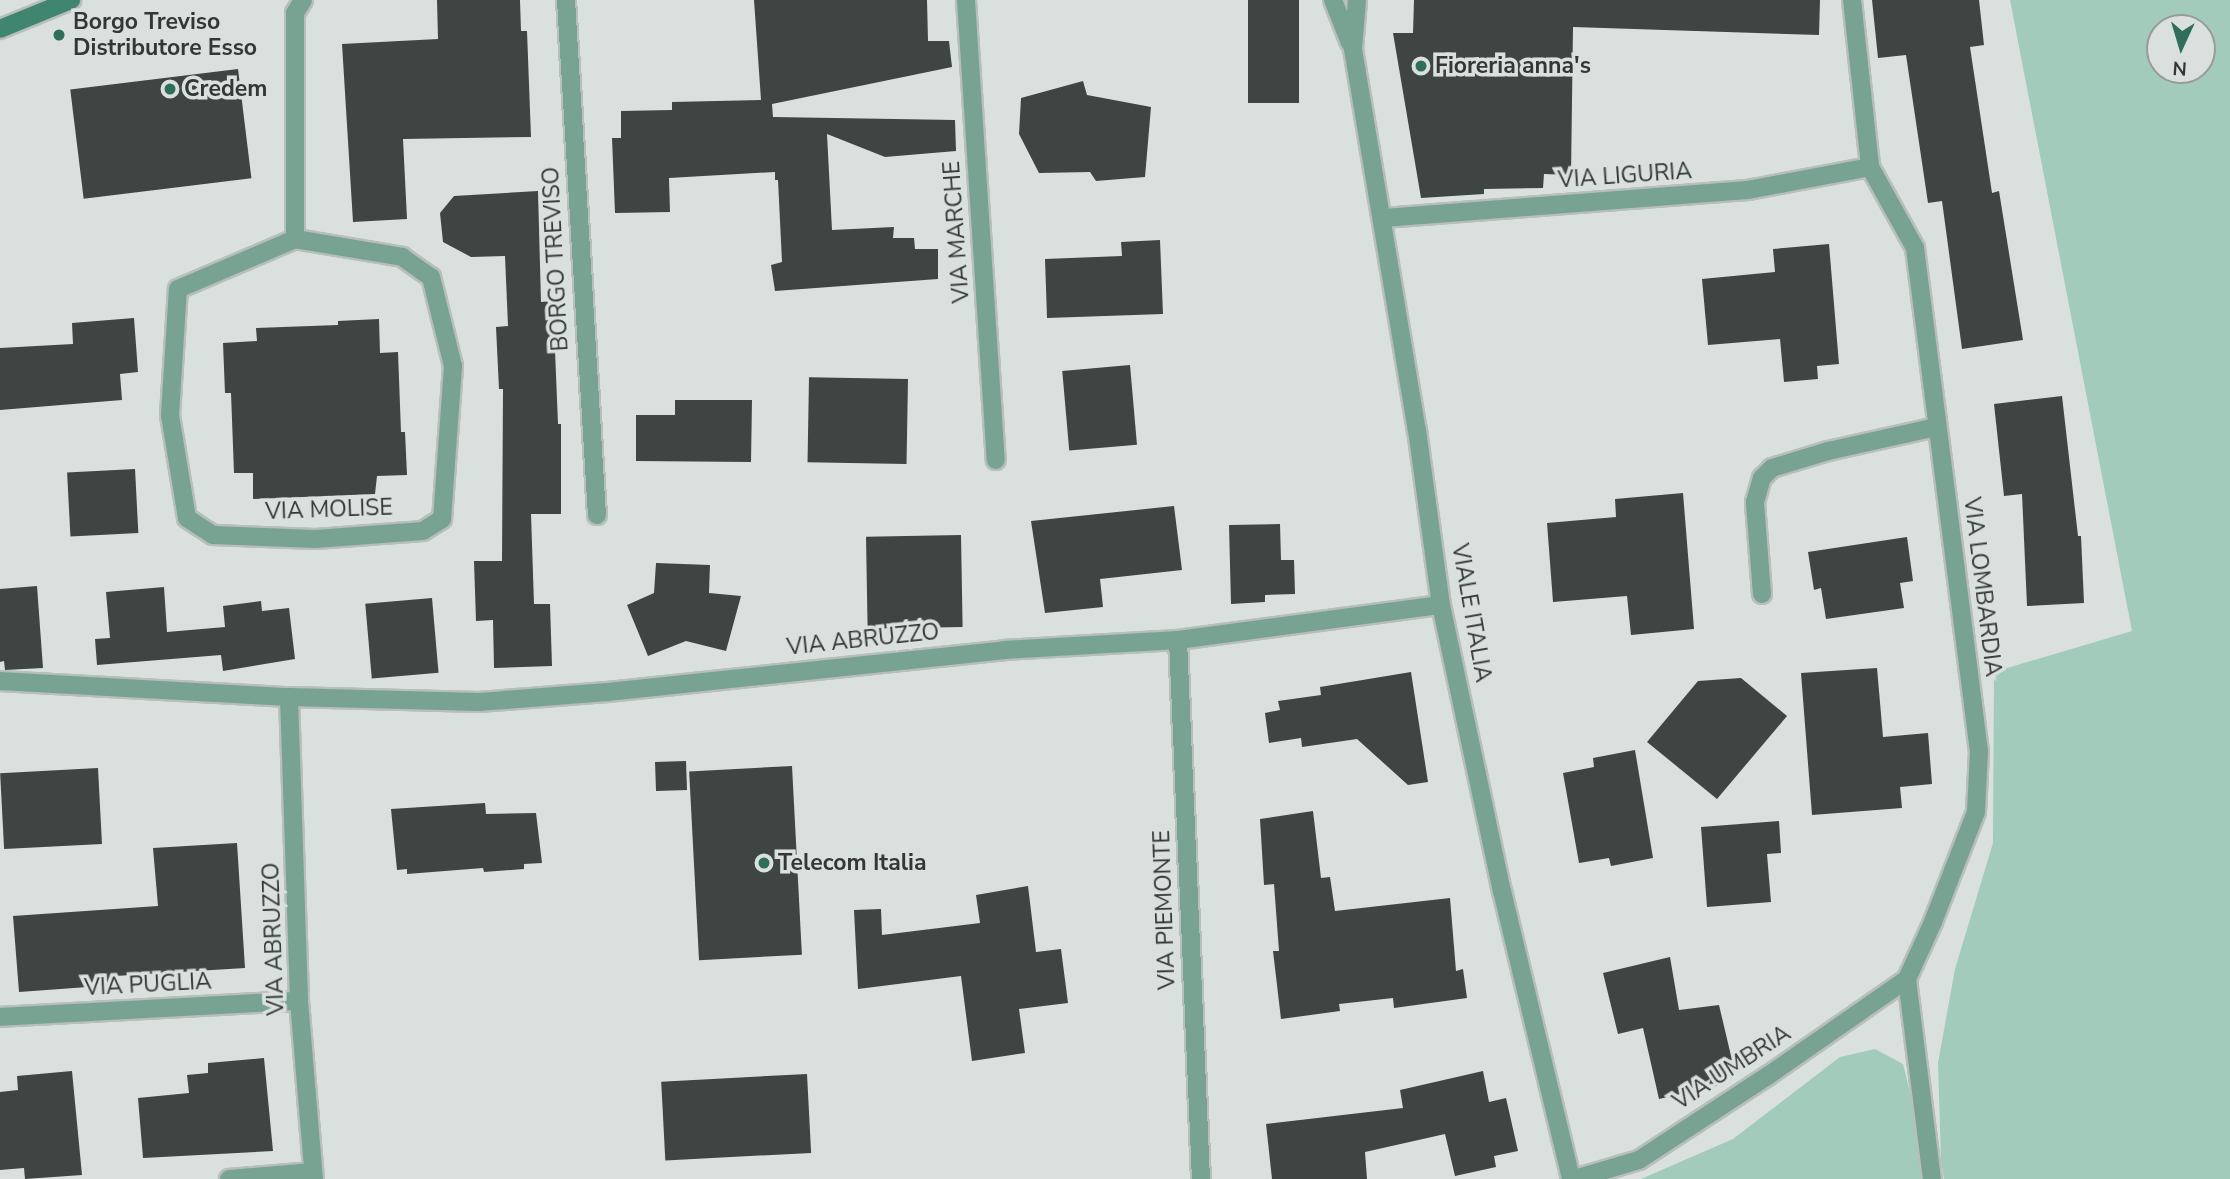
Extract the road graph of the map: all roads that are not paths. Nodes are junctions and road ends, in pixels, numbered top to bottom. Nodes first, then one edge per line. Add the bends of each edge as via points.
1 (71, 0) edge
2 (303, 0) edge
3 (566, 0) edge
4 (966, 0) edge
5 (1333, 0) edge
6 (1357, 0) edge
7 (1852, 0) edge
8 (0, 29) edge
9 (1353, 49) junction
10 (1870, 166) junction
11 (1383, 218) junction
12 (295, 239) junction
13 (1936, 427) junction
14 (996, 460) dead end
15 (597, 515) dead end
16 (1762, 594) dead end
17 (1441, 605) junction
18 (1178, 640) junction
19 (0, 681) edge
20 (289, 697) junction
21 (1907, 979) junction
22 (299, 1001) junction
23 (0, 1017) edge
24 (314, 1175) edge
25 (229, 1179) edge
26 (1201, 1179) edge
27 (1573, 1179) edge
28 (1932, 1179) edge

1 - 8 street
2 - 12 street via 295,13
3 - 15 street, BORGO TREVISO
4 - 14 street, VIA MARCHE
5 - 9 street, VIALE ITALIA
6 - 9 street, VIALE ITALIA
7 - 10 street, VIA LOMBARDIA
9 - 11 street, VIALE ITALIA
10 - 11 street, VIA LIGURIA via 1748,190
10 - 13 street, VIA LOMBARDIA via 1915,248
11 - 17 street, VIALE ITALIA
12 - 12 street, VIA MOLISE via 402,257 430,277 453,366 442,519 423,531 315,539 213,535 187,517 170,415 177,289
13 - 16 street via 1772,468 1762,478 1755,502
13 - 21 street, VIA LOMBARDIA via 1979,752 1976,812
17 - 18 street, VIA ABRUZZO
17 - 27 street, VIALE ITALIA via 1502,891
18 - 20 street, VIA ABRUZZO via 1004,650 478,702
18 - 26 street, VIA PIEMONTE
19 - 20 street, VIA ABRUZZO
20 - 22 street, VIA ABRUZZO
21 - 27 street, VIA UMBRIA via 1639,1160
21 - 28 street
22 - 23 street, VIA PUGLIA
22 - 24 street, VIA ABRUZZO
24 - 25 street

